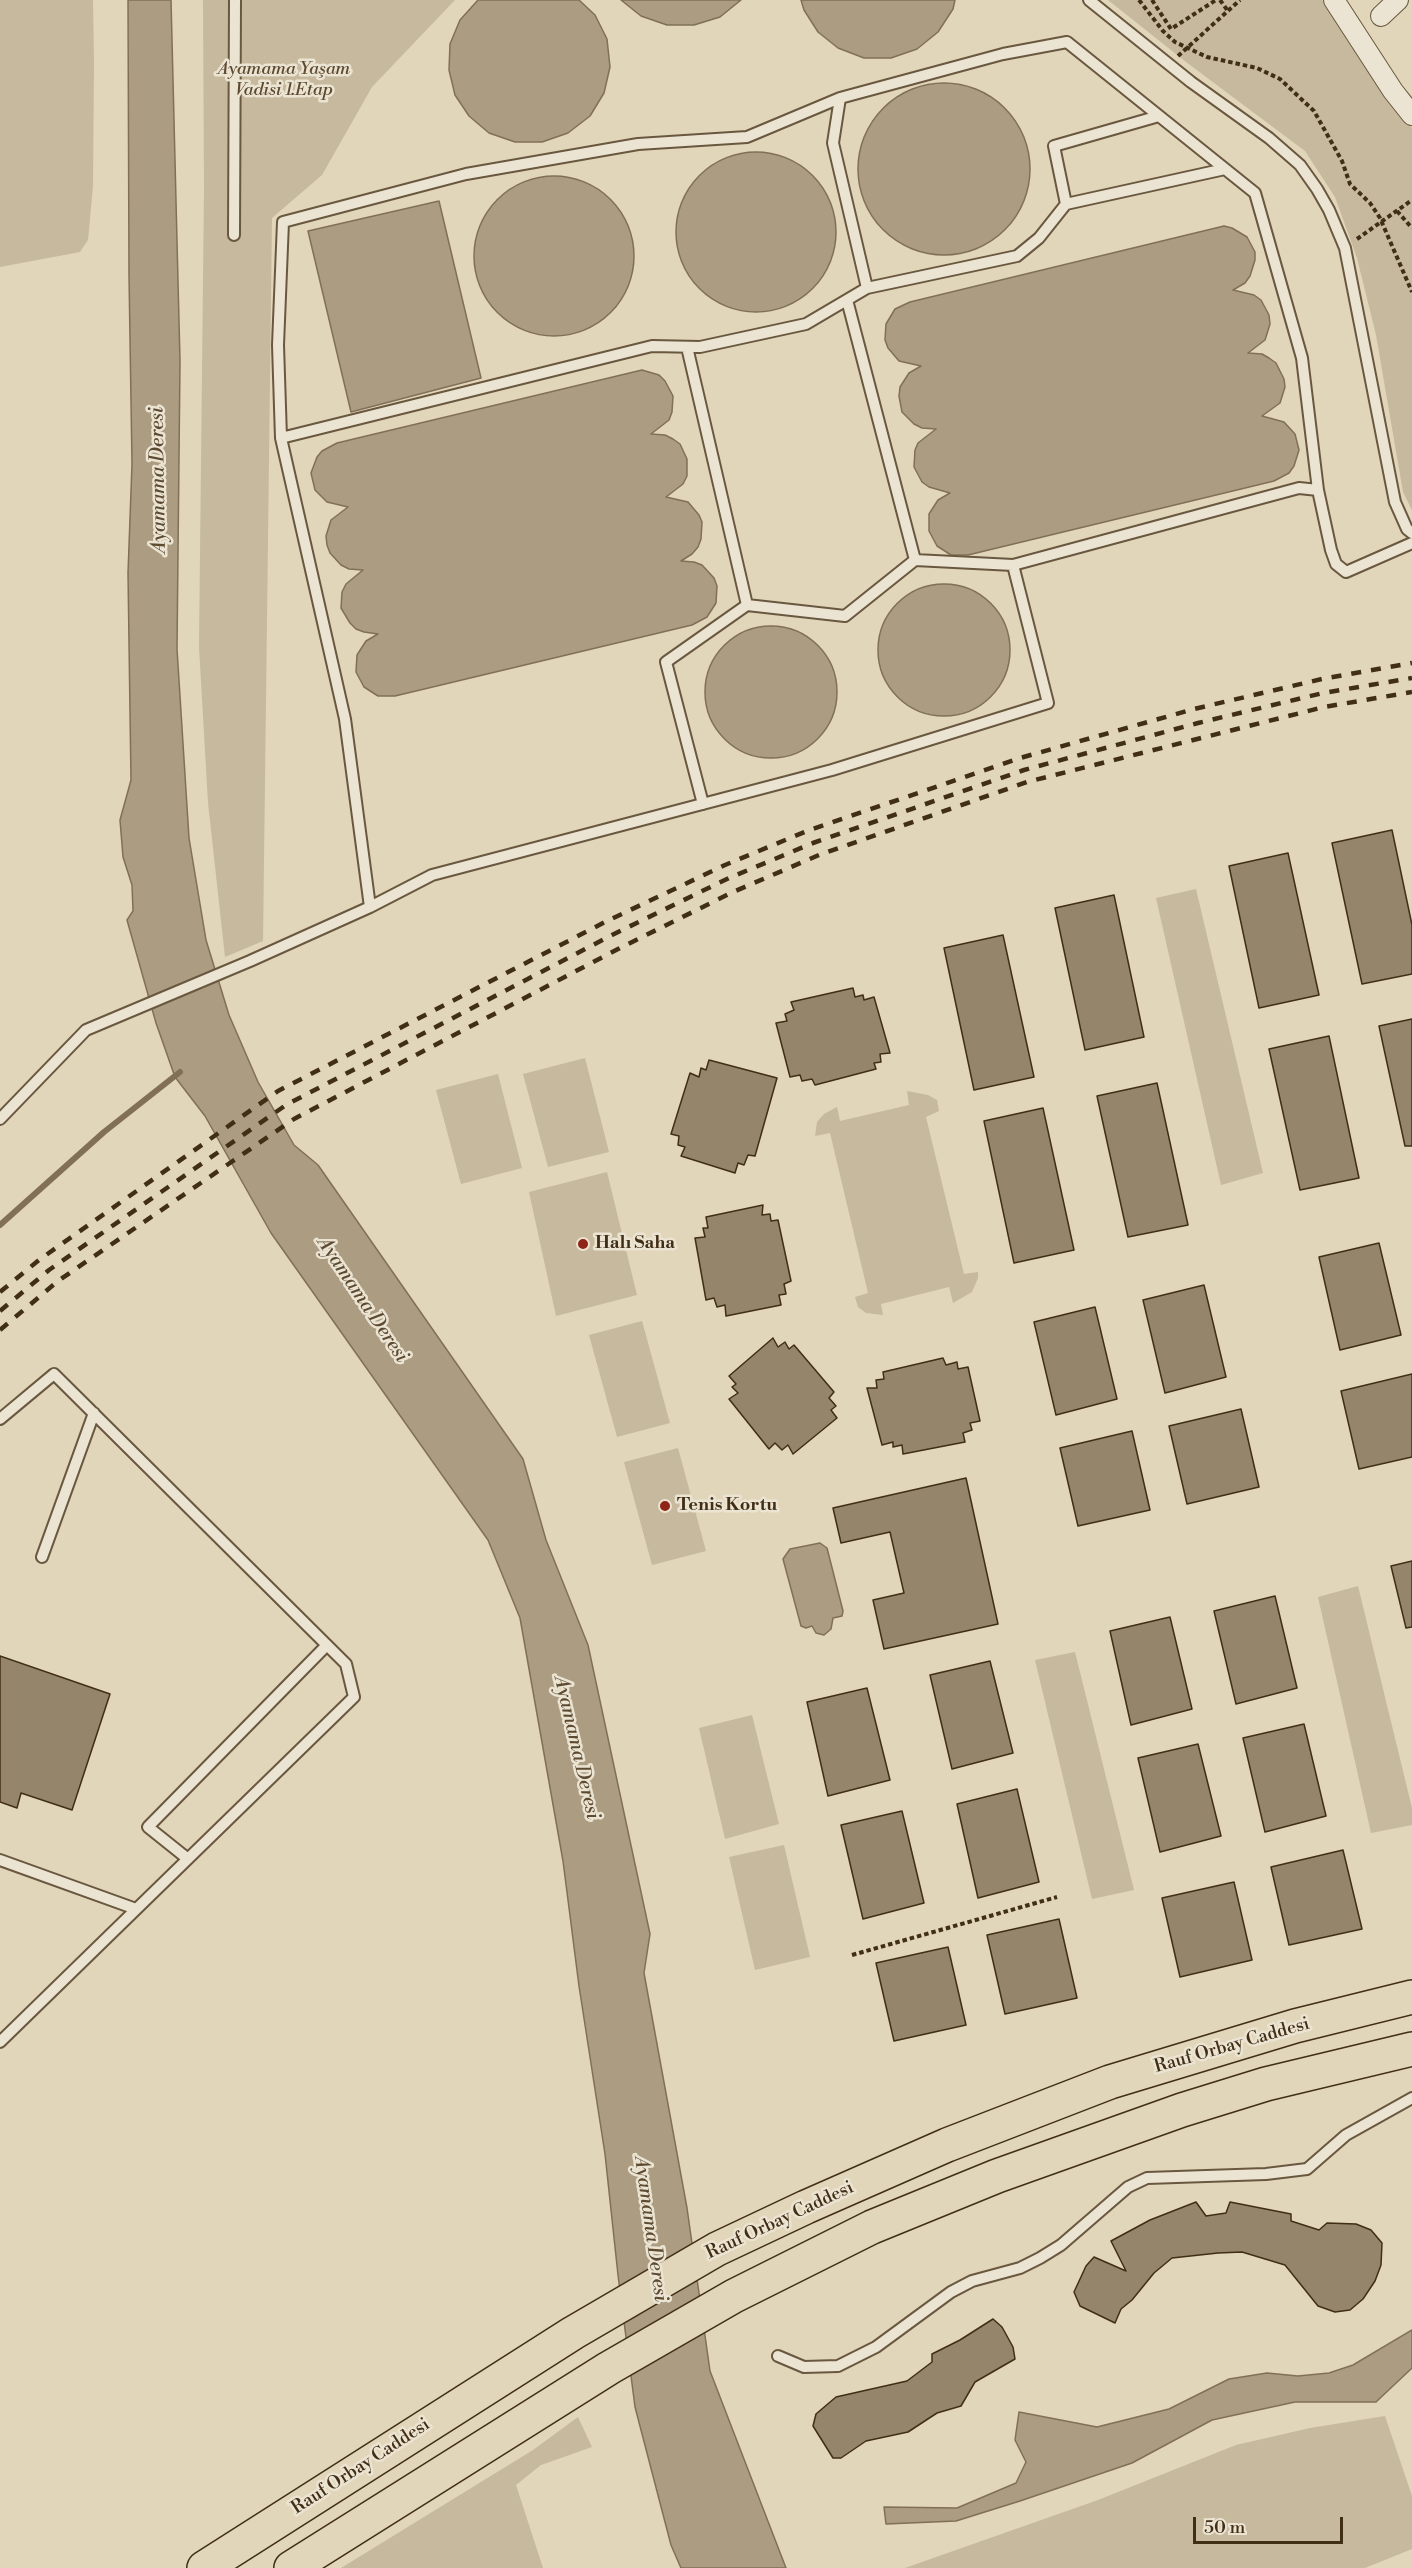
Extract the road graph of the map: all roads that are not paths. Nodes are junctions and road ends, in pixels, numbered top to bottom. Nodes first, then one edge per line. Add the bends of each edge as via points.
1 (235, 0) edge
2 (1089, 0) edge
3 (1334, 0) edge
4 (1382, 0) edge
5 (1398, 0) edge
6 (840, 98) junction
7 (1412, 115) edge
8 (1159, 116) junction
9 (1225, 169) junction
10 (1066, 204) junction
11 (234, 235) dead end
12 (867, 288) junction
13 (847, 300) junction
14 (687, 347) junction
15 (281, 438) junction
16 (1318, 490) junction
17 (1412, 533) edge
18 (1412, 543) edge
19 (915, 560) junction
20 (1013, 565) junction
21 (747, 605) junction
22 (703, 804) junction
23 (370, 907) junction
24 (0, 1119) edge
25 (94, 1413) junction
26 (0, 1419) edge
27 (42, 1557) dead end
28 (327, 1645) junction
29 (188, 1859) junction
30 (0, 1860) edge
31 (136, 1909) junction
32 (1412, 1997) edge
33 (0, 2042) edge
34 (1412, 2049) edge
35 (1412, 2098) edge
36 (778, 2356) dead end
37 (204, 2568) edge
38 (291, 2568) edge

1 - 11 lane
2 - 17 lane via 1300,165 1329,210 1345,248 1395,502
3 - 7 street
4 - 5 street via 1381,16
6 - 8 lane via 1003,54 1066,42
6 - 12 lane via 833,142
6 - 15 lane via 747,137 638,144 466,174 283,222 278,345
8 - 9 lane
8 - 10 lane via 1054,146
9 - 10 lane
9 - 16 lane via 1255,193 1302,358
10 - 12 lane via 1039,238 1017,256
12 - 13 lane
13 - 14 lane via 806,324
13 - 19 lane
14 - 15 lane via 652,346
14 - 21 lane
15 - 23 lane via 345,719
16 - 18 lane via 1331,550 1336,564 1346,572
16 - 20 lane via 1299,488
19 - 20 lane
19 - 21 lane via 845,616
20 - 22 lane via 1048,703 832,770
21 - 22 lane via 666,662
22 - 23 lane via 432,875
23 - 24 lane via 86,1030
25 - 26 lane via 54,1374
25 - 27 lane
25 - 28 lane
28 - 29 lane via 346,1664 354,1697
28 - 29 lane via 148,1827
29 - 31 lane
30 - 31 lane
31 - 33 lane
32 - 37 highway, Rauf Orbay Caddesi via 1284,2029 1110,2082 946,2145 717,2249 573,2333
34 - 38 highway via 1266,2084 1092,2140 872,2227 734,2296 609,2368
35 - 36 lane via 1346,2135 1307,2169 1147,2178 1128,2187 1040,2258 951,2292 876,2347 838,2366 804,2367

